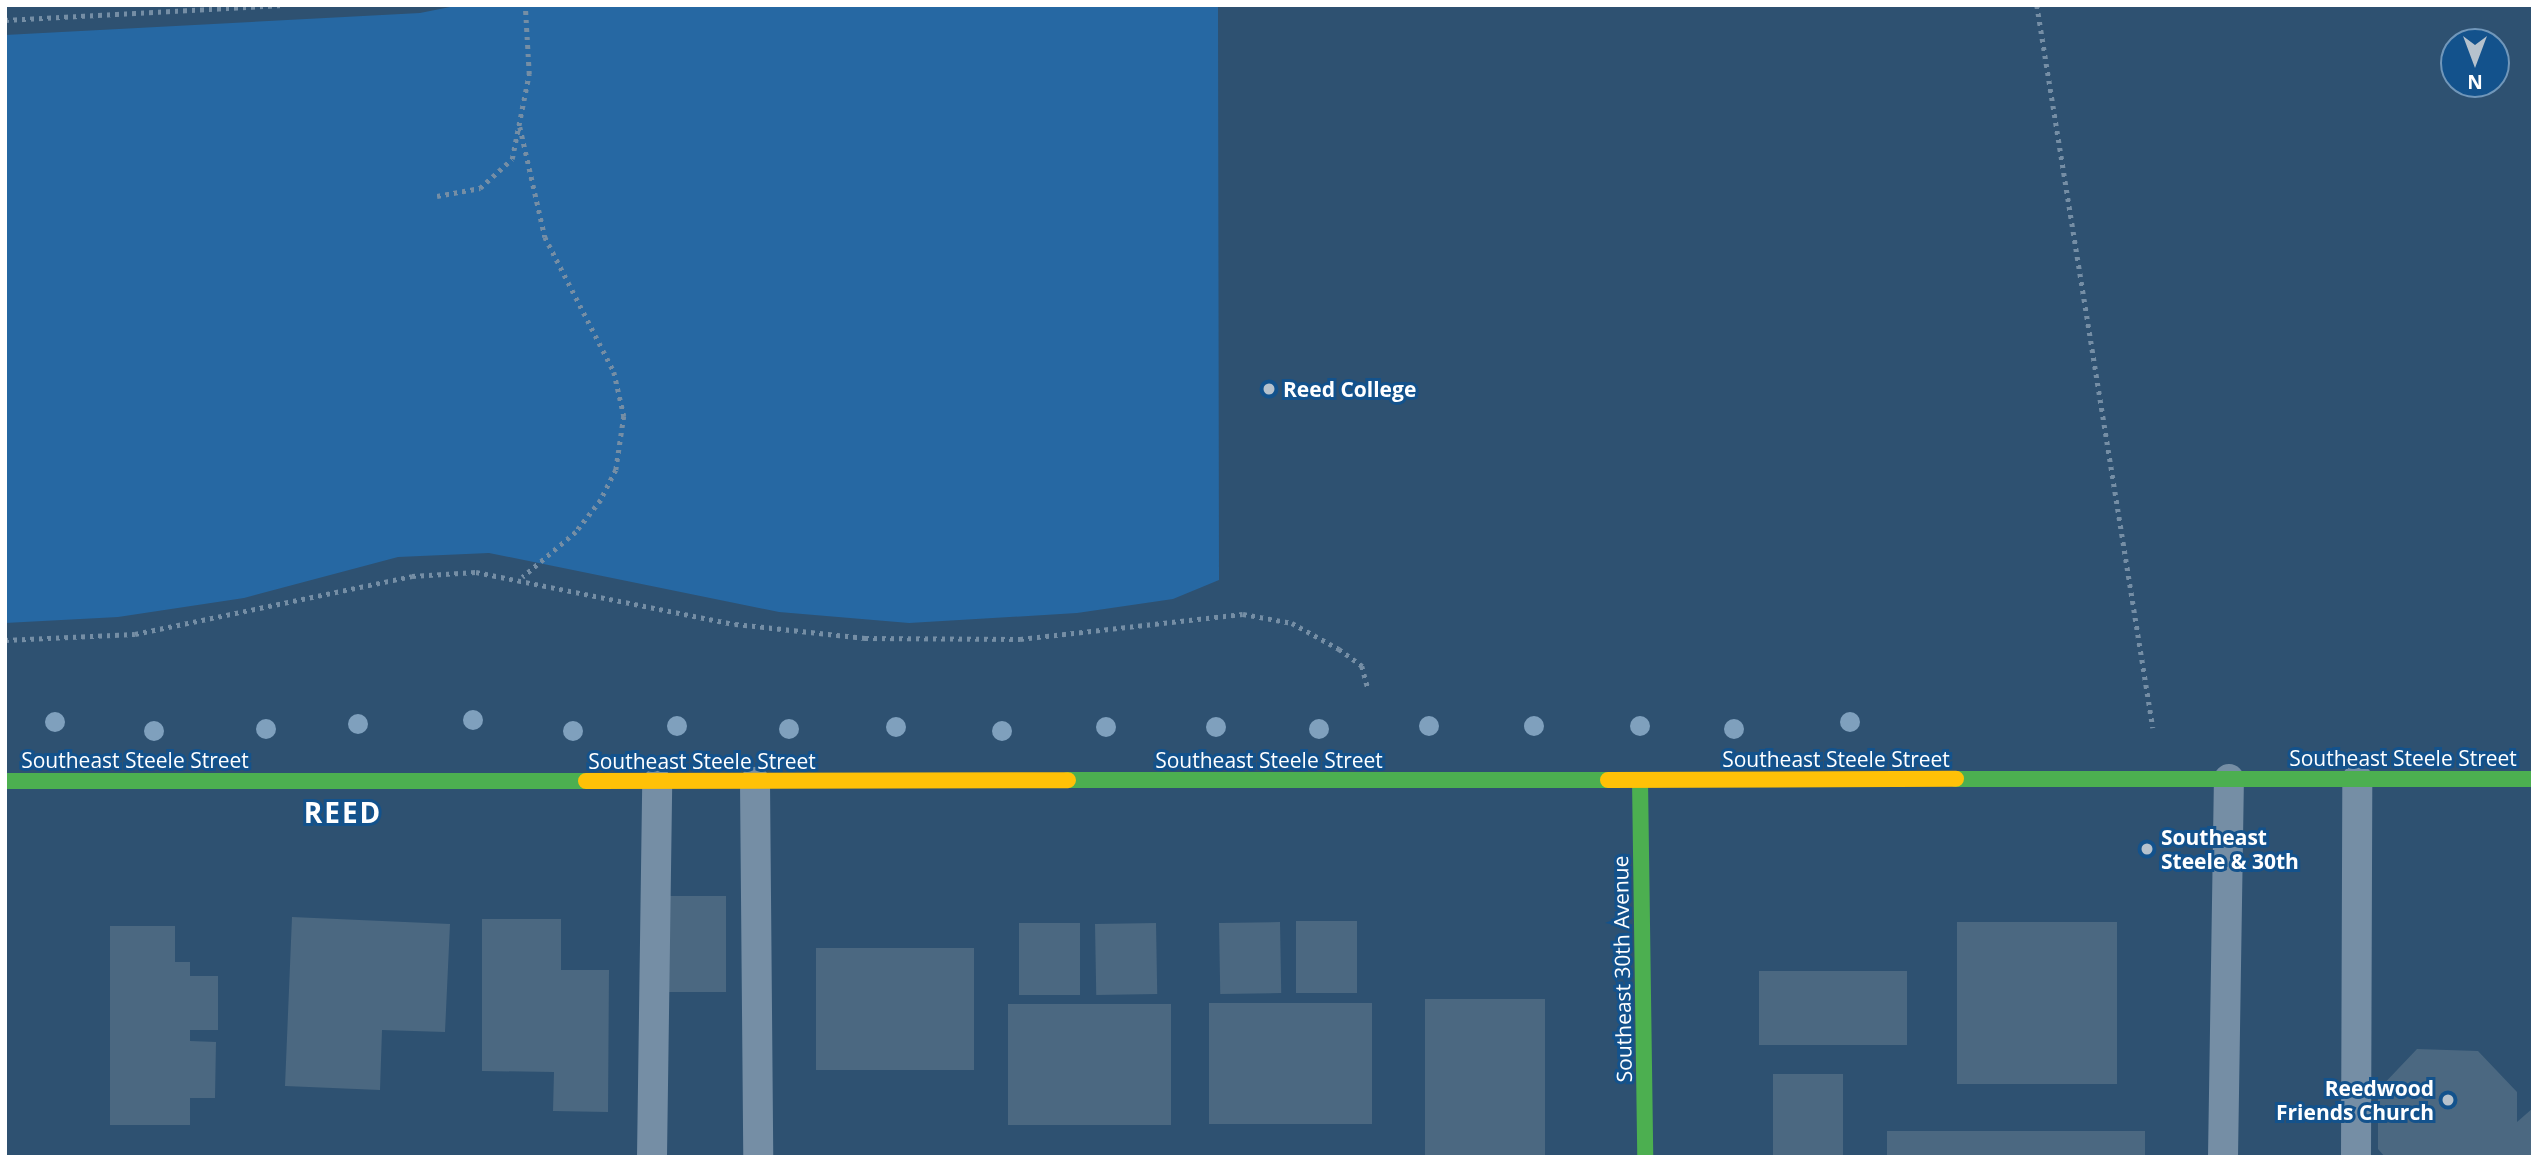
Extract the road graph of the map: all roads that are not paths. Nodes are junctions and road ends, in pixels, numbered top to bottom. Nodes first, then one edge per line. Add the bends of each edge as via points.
1 (2229, 779) junction
2 (2357, 779) junction
3 (2533, 779) edge
4 (1640, 780) junction
5 (5, 781) edge
6 (755, 782) junction
7 (657, 783) junction
8 (652, 1157) edge
9 (758, 1157) edge
10 (1645, 1157) edge
11 (2223, 1157) edge
12 (2356, 1157) edge

1 - 2 street, Southeast Steele Street
1 - 4 street, Southeast Steele Street
1 - 11 lane
2 - 3 street, Southeast Steele Street
2 - 12 lane
4 - 6 street, Southeast Steele Street
4 - 10 street, Southeast 30th Avenue
5 - 7 street, Southeast Steele Street
6 - 7 street, Southeast Steele Street
6 - 9 lane
7 - 8 lane

